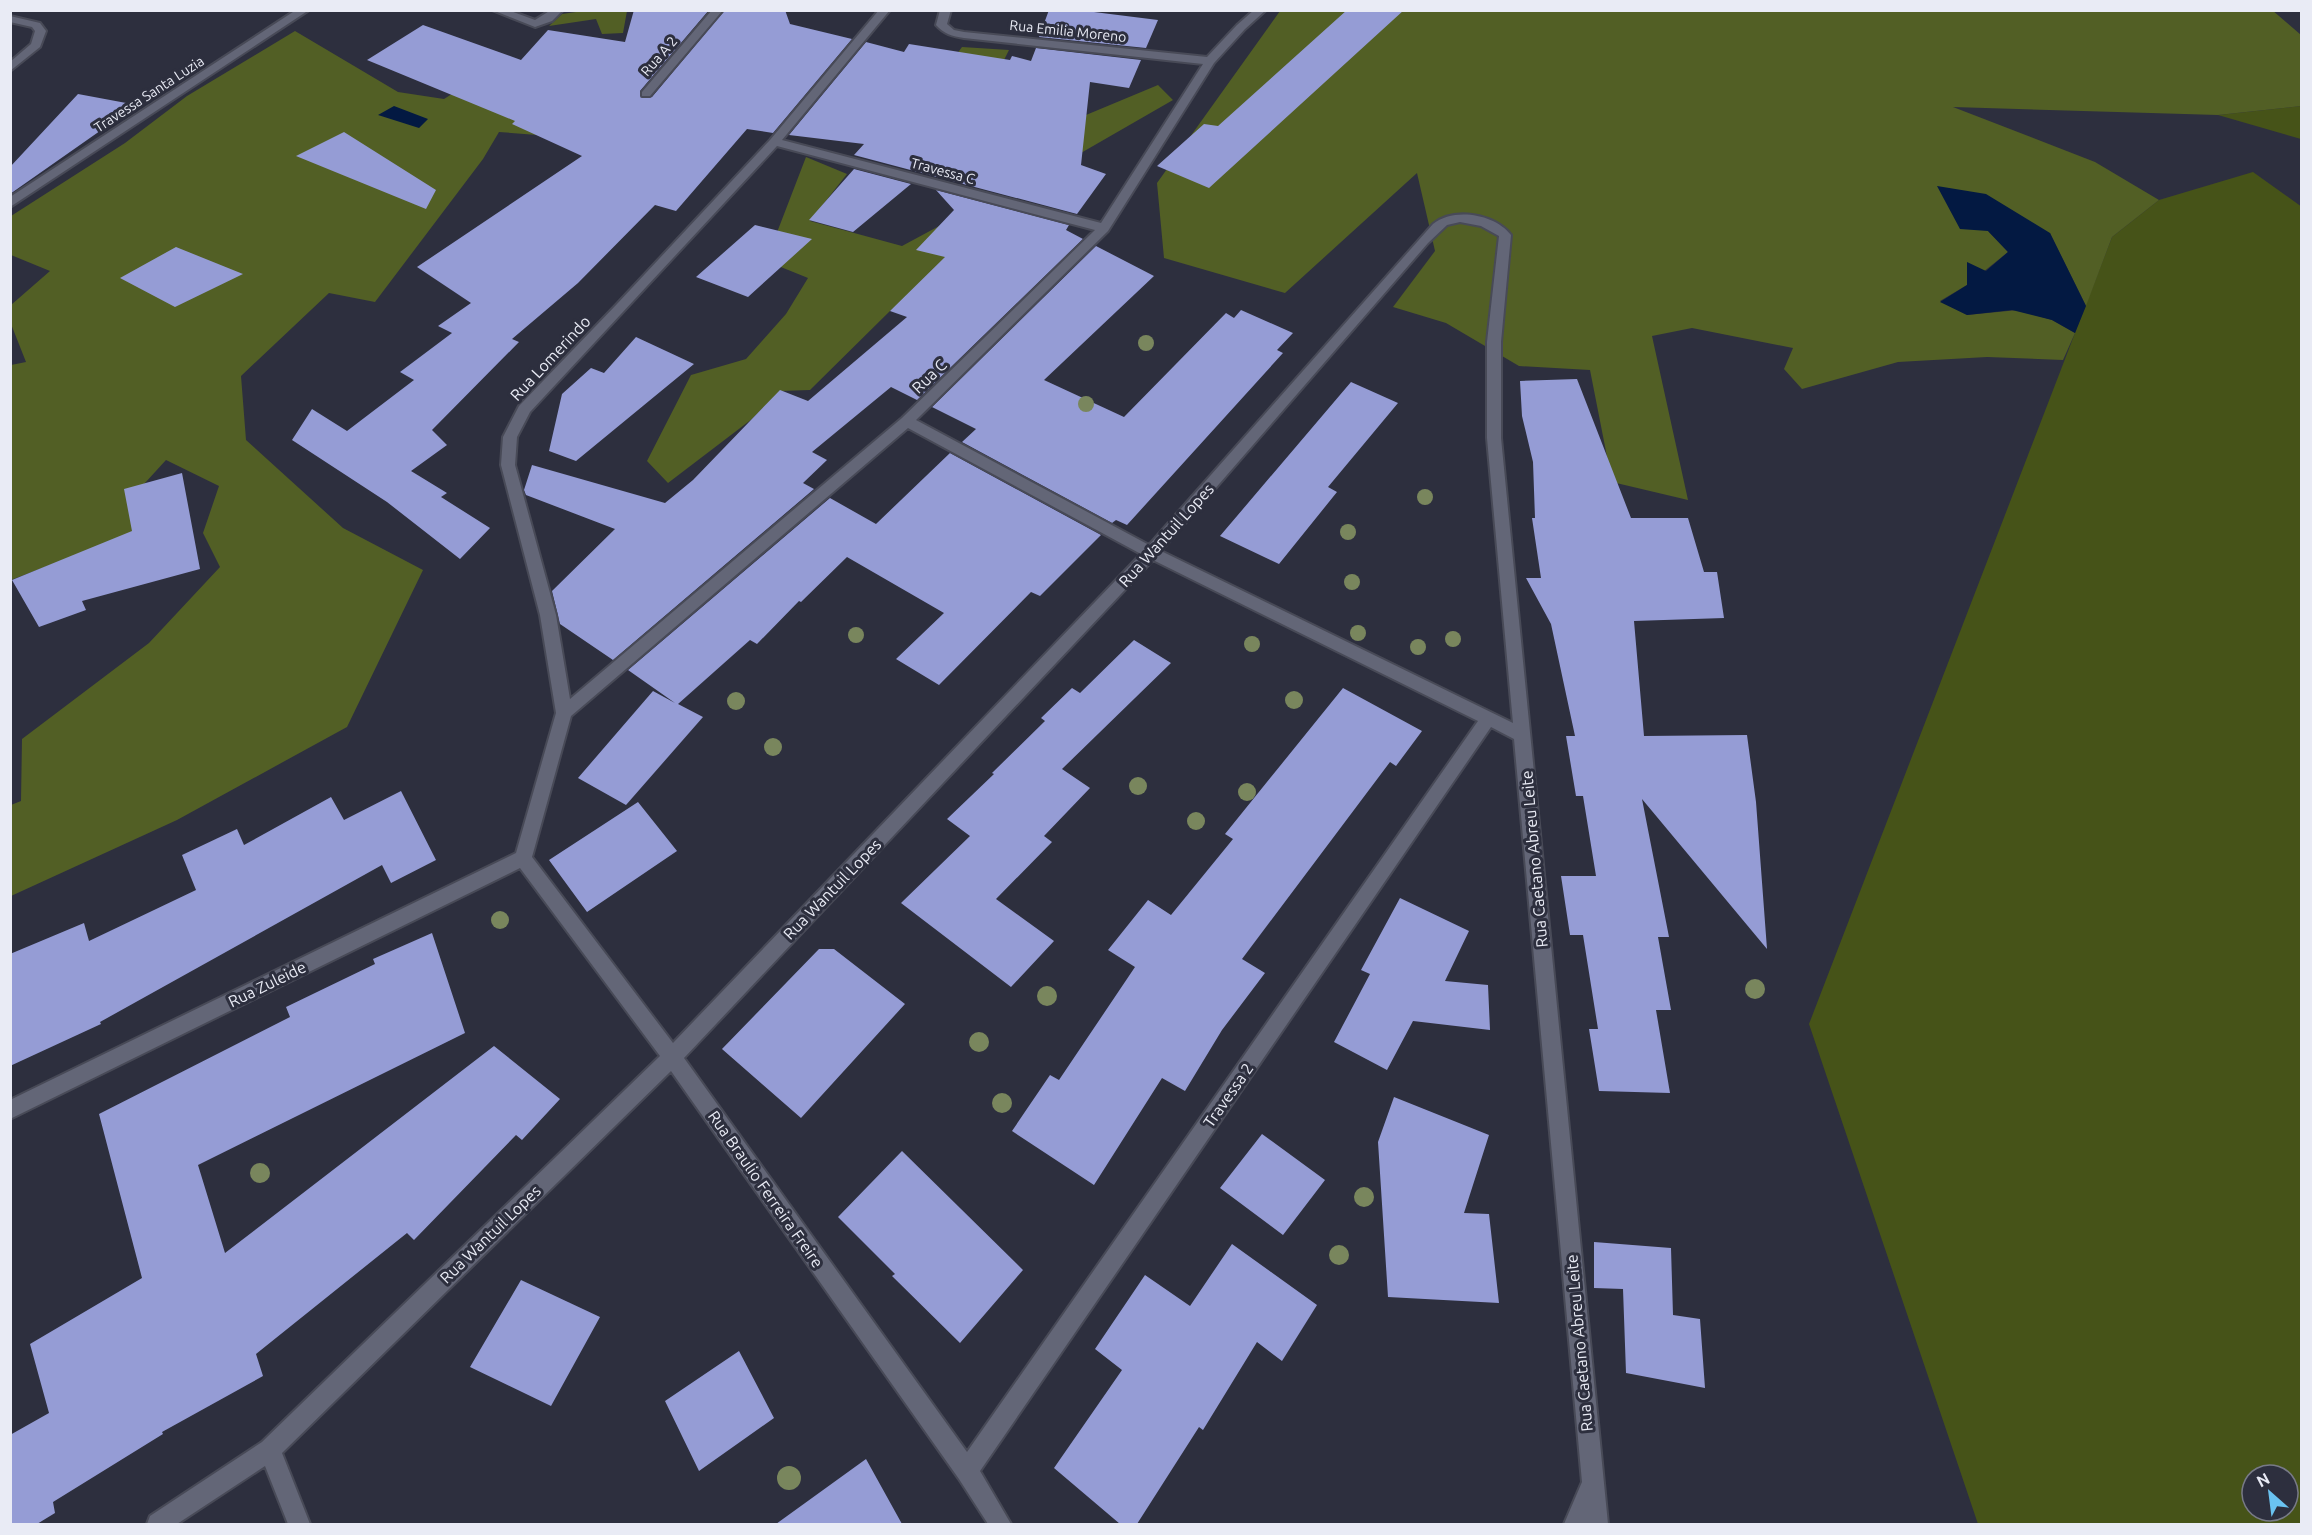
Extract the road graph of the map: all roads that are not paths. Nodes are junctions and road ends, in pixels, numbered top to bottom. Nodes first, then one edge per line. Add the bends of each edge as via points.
1 (304, 10) edge
2 (497, 10) edge
3 (558, 10) edge
4 (718, 10) edge
5 (885, 10) edge
6 (946, 10) edge
7 (1261, 10) edge
8 (10, 19) edge
9 (1210, 61) junction
10 (10, 68) edge
11 (646, 94) dead end
12 (774, 142) junction
13 (10, 203) edge
14 (1467, 219) joint
15 (1104, 228) junction
16 (907, 421) junction
17 (1151, 554) junction
18 (564, 713) junction
19 (1489, 718) junction
20 (1522, 735) junction
21 (523, 858) junction
22 (672, 1057) junction
23 (10, 1110) edge
24 (270, 1450) junction
25 (967, 1471) junction
26 (1592, 1484) junction
27 (158, 1524) edge
28 (299, 1524) edge
29 (1000, 1524) edge
30 (1575, 1524) edge
31 (1597, 1524) edge

1 - 13 street, Travessa Santa Luzia
2 - 3 street via 530,23 542,22
4 - 11 street, Rua A 2
5 - 12 street, Rua Lomerindo
6 - 9 street, Rua Emilia Moreno via 941,26 964,35
7 - 9 street, Rua C
8 - 10 street via 36,25 41,31 36,45
9 - 15 street, Rua C
12 - 15 street, Travessa C
12 - 18 street, Rua Lomerindo via 524,409 510,437 508,465 548,615
14 - 17 street, Rua Wantuil Lopes via 1444,221 1425,240
14 - 20 street, Rua Caetano Abreu Leite via 1494,226 1505,235 1494,342 1494,438
15 - 16 street, Rua C
16 - 17 street
16 - 18 street, Rua C
17 - 19 street
17 - 22 street, Rua Wantuil Lopes
18 - 21 street, Rua Lomerindo
19 - 20 street
19 - 25 street, Travessa 2
20 - 26 street, Rua Caetano Abreu Leite
21 - 22 street, Rua Braulio Ferreira Freire
21 - 23 street, Rua Zuleide
22 - 24 street, Rua Wantuil Lopes
22 - 25 street, Rua Braulio Ferreira Freire
24 - 27 street, Rua Wantuil Lopes
24 - 28 street
25 - 29 street, Rua Braulio Ferreira Freire
26 - 30 street
26 - 31 street, Rua Caetano Abreu Leite

